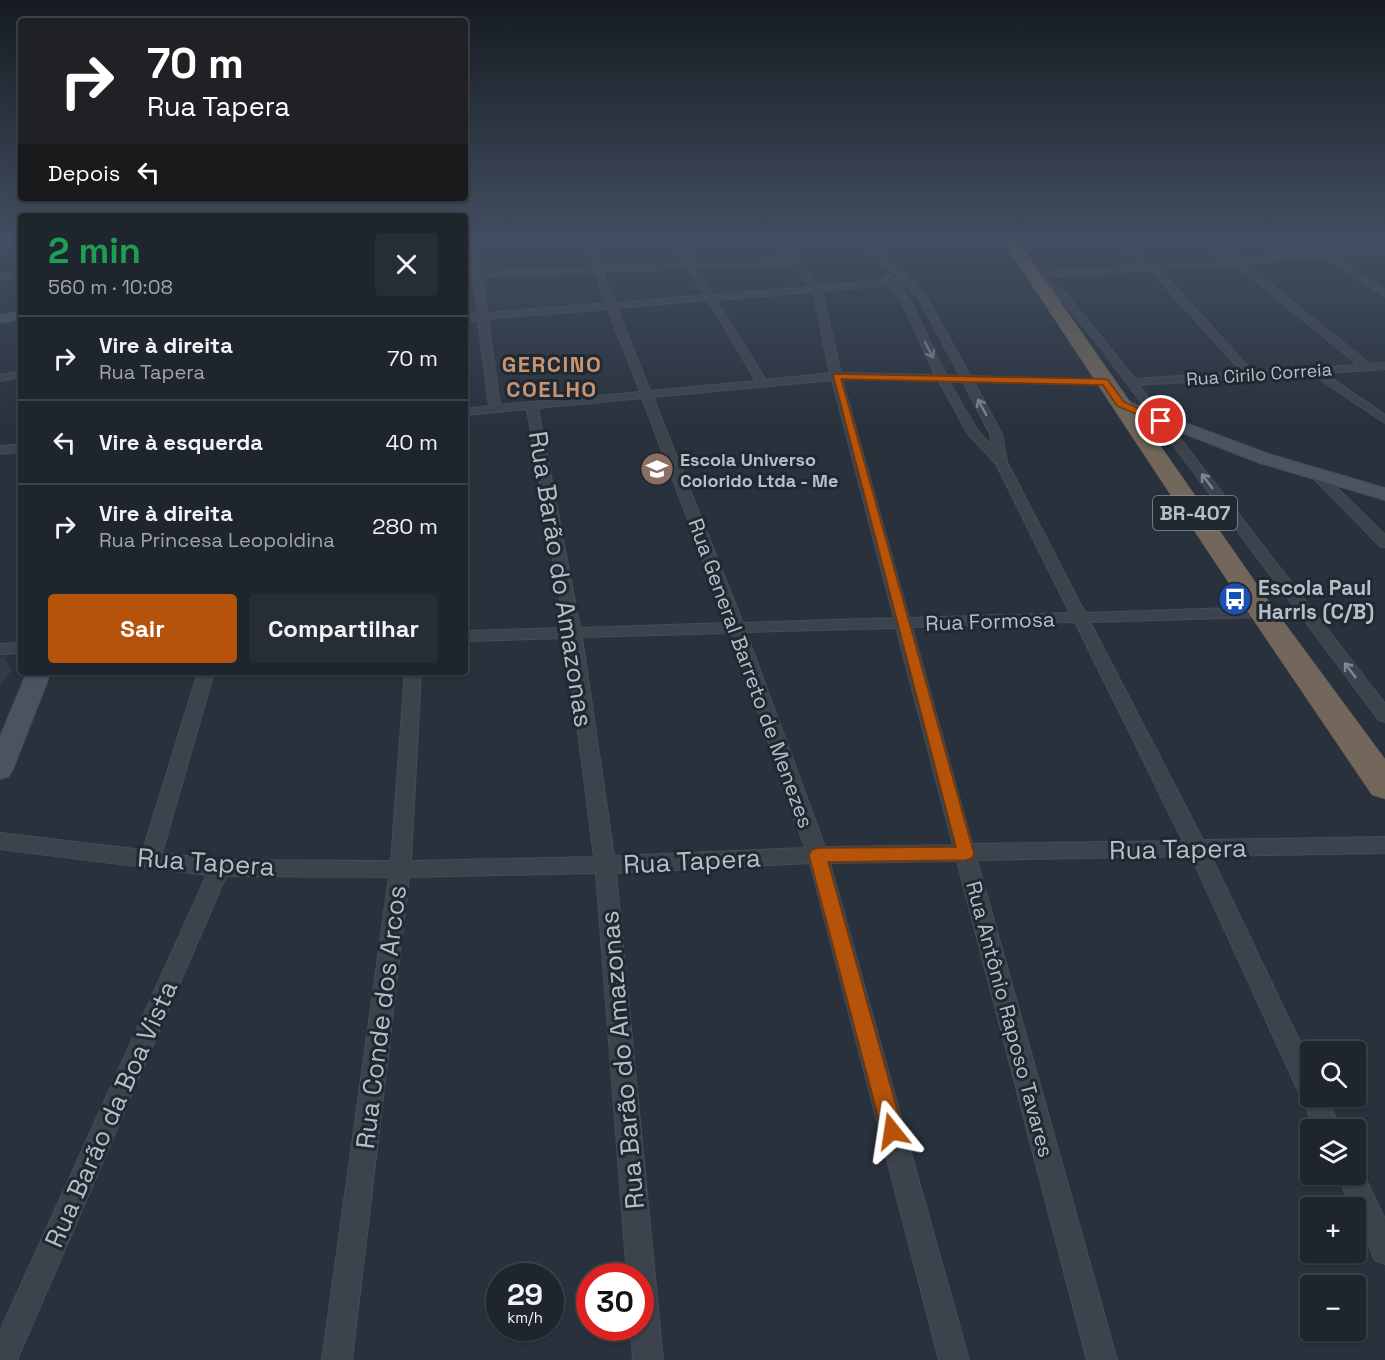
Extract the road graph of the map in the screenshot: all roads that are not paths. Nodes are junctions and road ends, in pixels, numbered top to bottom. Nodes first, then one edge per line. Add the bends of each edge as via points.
1 (480, 301) edge
2 (611, 301) edge
3 (655, 301) edge
4 (712, 301) edge
5 (820, 301) edge
6 (906, 301) edge
7 (925, 301) edge
8 (1052, 301) edge
9 (1067, 301) edge
10 (1183, 301) edge
11 (1287, 301) edge
12 (612, 305) junction
13 (18, 316) edge
14 (481, 317) junction
15 (468, 318) edge
16 (0, 319) edge
17 (1078, 339) junction
18 (1103, 344) junction
19 (1385, 366) edge
20 (1367, 367) junction
21 (1312, 370) junction
22 (18, 375) edge
23 (1250, 375) junction
24 (836, 376) junction
25 (0, 378) edge
26 (942, 378) junction
27 (969, 379) junction
28 (1105, 382) junction
29 (763, 383) junction
30 (1126, 393) junction
31 (648, 395) junction
32 (532, 406) junction
33 (495, 410) junction
34 (468, 412) edge
35 (1385, 420) edge
36 (1161, 421) junction
37 (18, 448) edge
38 (0, 450) edge
39 (1001, 462) junction
40 (1317, 475) junction
41 (1385, 494) edge
42 (1385, 543) edge
43 (1262, 612) junction
44 (1079, 617) junction
45 (902, 624) junction
46 (736, 628) junction
47 (573, 632) junction
48 (468, 636) edge
49 (18, 648) edge
50 (0, 649) edge
51 (38, 675) edge
52 (205, 675) edge
53 (413, 675) edge
54 (1385, 716) edge
55 (0, 769) edge
56 (1385, 786) edge
57 (0, 841) edge
58 (1385, 845) edge
59 (1197, 848) junction
60 (966, 854) junction
61 (818, 855) junction
62 (151, 858) junction
63 (605, 865) junction
64 (220, 868) junction
65 (400, 869) junction
66 (1300, 1068) edge
67 (1355, 1185) edge
68 (1385, 1250) edge
69 (2, 1360) edge
70 (337, 1360) edge
71 (648, 1360) edge
72 (954, 1360) edge
73 (1102, 1360) edge

1 - 14 street
2 - 12 street, Rua General Barreto de Menezes
3 - 12 street
4 - 29 street
5 - 24 street, Rua Antônio Raposo Tavares
6 -> 26 street
7 - 27 street
8 - 17 highway, BR-407
9 - 18 street
10 - 23 street
11 - 20 street
12 - 14 street
12 - 31 street, Rua General Barreto de Menezes
13 - 16 street
14 - 15 street
14 - 33 street
17 - 18 street
17 - 28 highway, BR-407
18 - 30 street
19 - 20 street, Rua Cirilo Correia
20 - 21 street, Rua Cirilo Correia
21 - 23 street, Rua Cirilo Correia
21 - 35 street
22 - 25 street
23 - 30 street, Rua Cirilo Correia
24 - 26 street
24 - 29 street
24 - 45 street, Rua Antônio Raposo Tavares
26 - 27 street
26 - 39 street via 972,432
27 - 28 street
39 -> 27 street via 996,434
28 - 30 highway, BR-407
29 - 31 street
30 - 36 street
30 - 36 street
30 - 43 highway, BR-407
31 - 32 street
31 - 46 street, Rua General Barreto de Menezes
32 - 33 street
32 - 47 street, Rua Barão do Amazonas
33 - 34 street
36 - 40 street
54 -> 36 street
37 - 38 street
39 - 44 street
40 - 41 street
40 - 42 street
43 - 44 street, Rua Formosa
43 - 56 highway, BR-407
44 - 45 street, Rua Formosa
44 - 59 street
45 - 46 street, Rua Formosa
45 - 60 street, Rua Antônio Raposo Tavares
46 - 47 street, Rua Formosa
46 - 61 street, Rua General Barreto de Menezes
47 - 48 street, Rua Formosa
47 - 63 street, Rua Barão do Amazonas
49 - 50 street
51 - 55 street
52 - 62 street
53 - 65 street, Rua Conde dos Arcos
57 - 62 street, Rua Tapera
58 - 59 street, Rua Tapera
59 - 60 street, Rua Tapera
59 - 66 street
60 - 61 street, Rua Tapera
60 - 73 street, Rua Antônio Raposo Tavares
61 - 63 street, Rua Tapera
61 - 72 street, Rua General Barreto de Menezes
62 - 64 street, Rua Tapera
63 - 65 street, Rua Tapera
63 - 71 street, Rua Barão do Amazonas
64 - 65 street, Rua Tapera
64 - 69 street, Rua Barão da Boa Vista
65 - 70 street, Rua Conde dos Arcos
67 - 68 street

